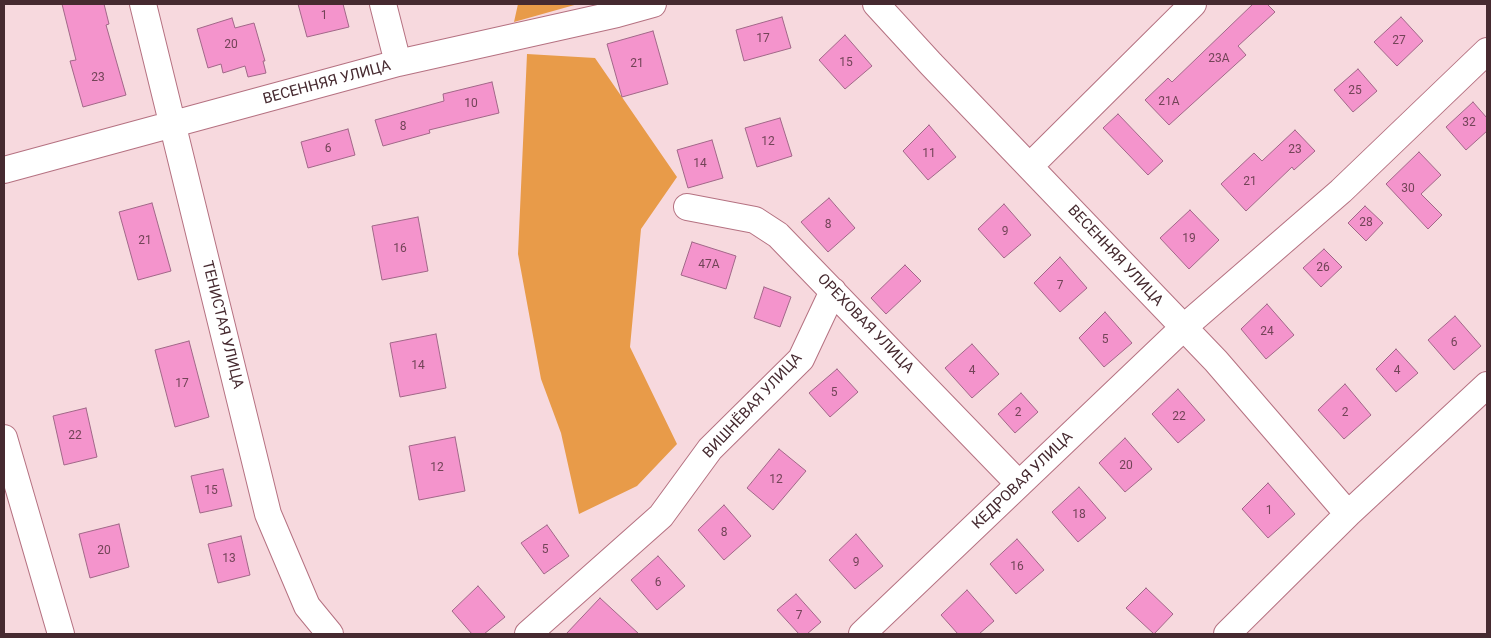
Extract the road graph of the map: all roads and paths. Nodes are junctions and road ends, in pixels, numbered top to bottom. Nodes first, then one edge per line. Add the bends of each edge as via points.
1 (143, 4) edge
2 (383, 4) edge
3 (653, 4) edge
4 (876, 4) edge
5 (1193, 4) edge
6 (1487, 52) edge
7 (398, 64) junction
8 (173, 125) junction
9 (1030, 166) junction
10 (4, 170) edge
11 (687, 207) dead end
12 (833, 291) junction
13 (1183, 328) junction
14 (1487, 385) edge
15 (4, 438) edge
16 (1019, 484) junction
17 (1348, 514) junction
18 (61, 634) edge
19 (330, 634) edge
20 (528, 634) edge
21 (862, 634) edge
22 (1227, 634) edge

1 - 8 street, ТЕНИСТАЯ УЛИЦА
2 - 7 street
3 - 7 street, ВЕСЕННЯЯ УЛИЦА
4 - 9 street, ВЕСЕННЯЯ УЛИЦА
5 - 9 street
6 - 13 street, КЕДРОВАЯ УЛИЦА via 1341,191
7 - 8 street, ВЕСЕННЯЯ УЛИЦА
8 - 10 street, ВЕСЕННЯЯ УЛИЦА
8 - 19 street, ТЕНИСТАЯ УЛИЦА via 268,514 307,606
9 - 13 street, ВЕСЕННЯЯ УЛИЦА
11 - 12 street, ОРЕХОВАЯ УЛИЦА via 756,220 778,235
12 - 16 street, ОРЕХОВАЯ УЛИЦА
12 - 20 street, ВИШНЁВАЯ УЛИЦА via 801,359 710,449 661,516
13 - 16 street, КЕДРОВАЯ УЛИЦА
13 - 17 street, ВЕСЕННЯЯ УЛИЦА via 1216,361
14 - 17 street
15 - 18 street
16 - 21 street, КЕДРОВАЯ УЛИЦА
17 - 22 street

